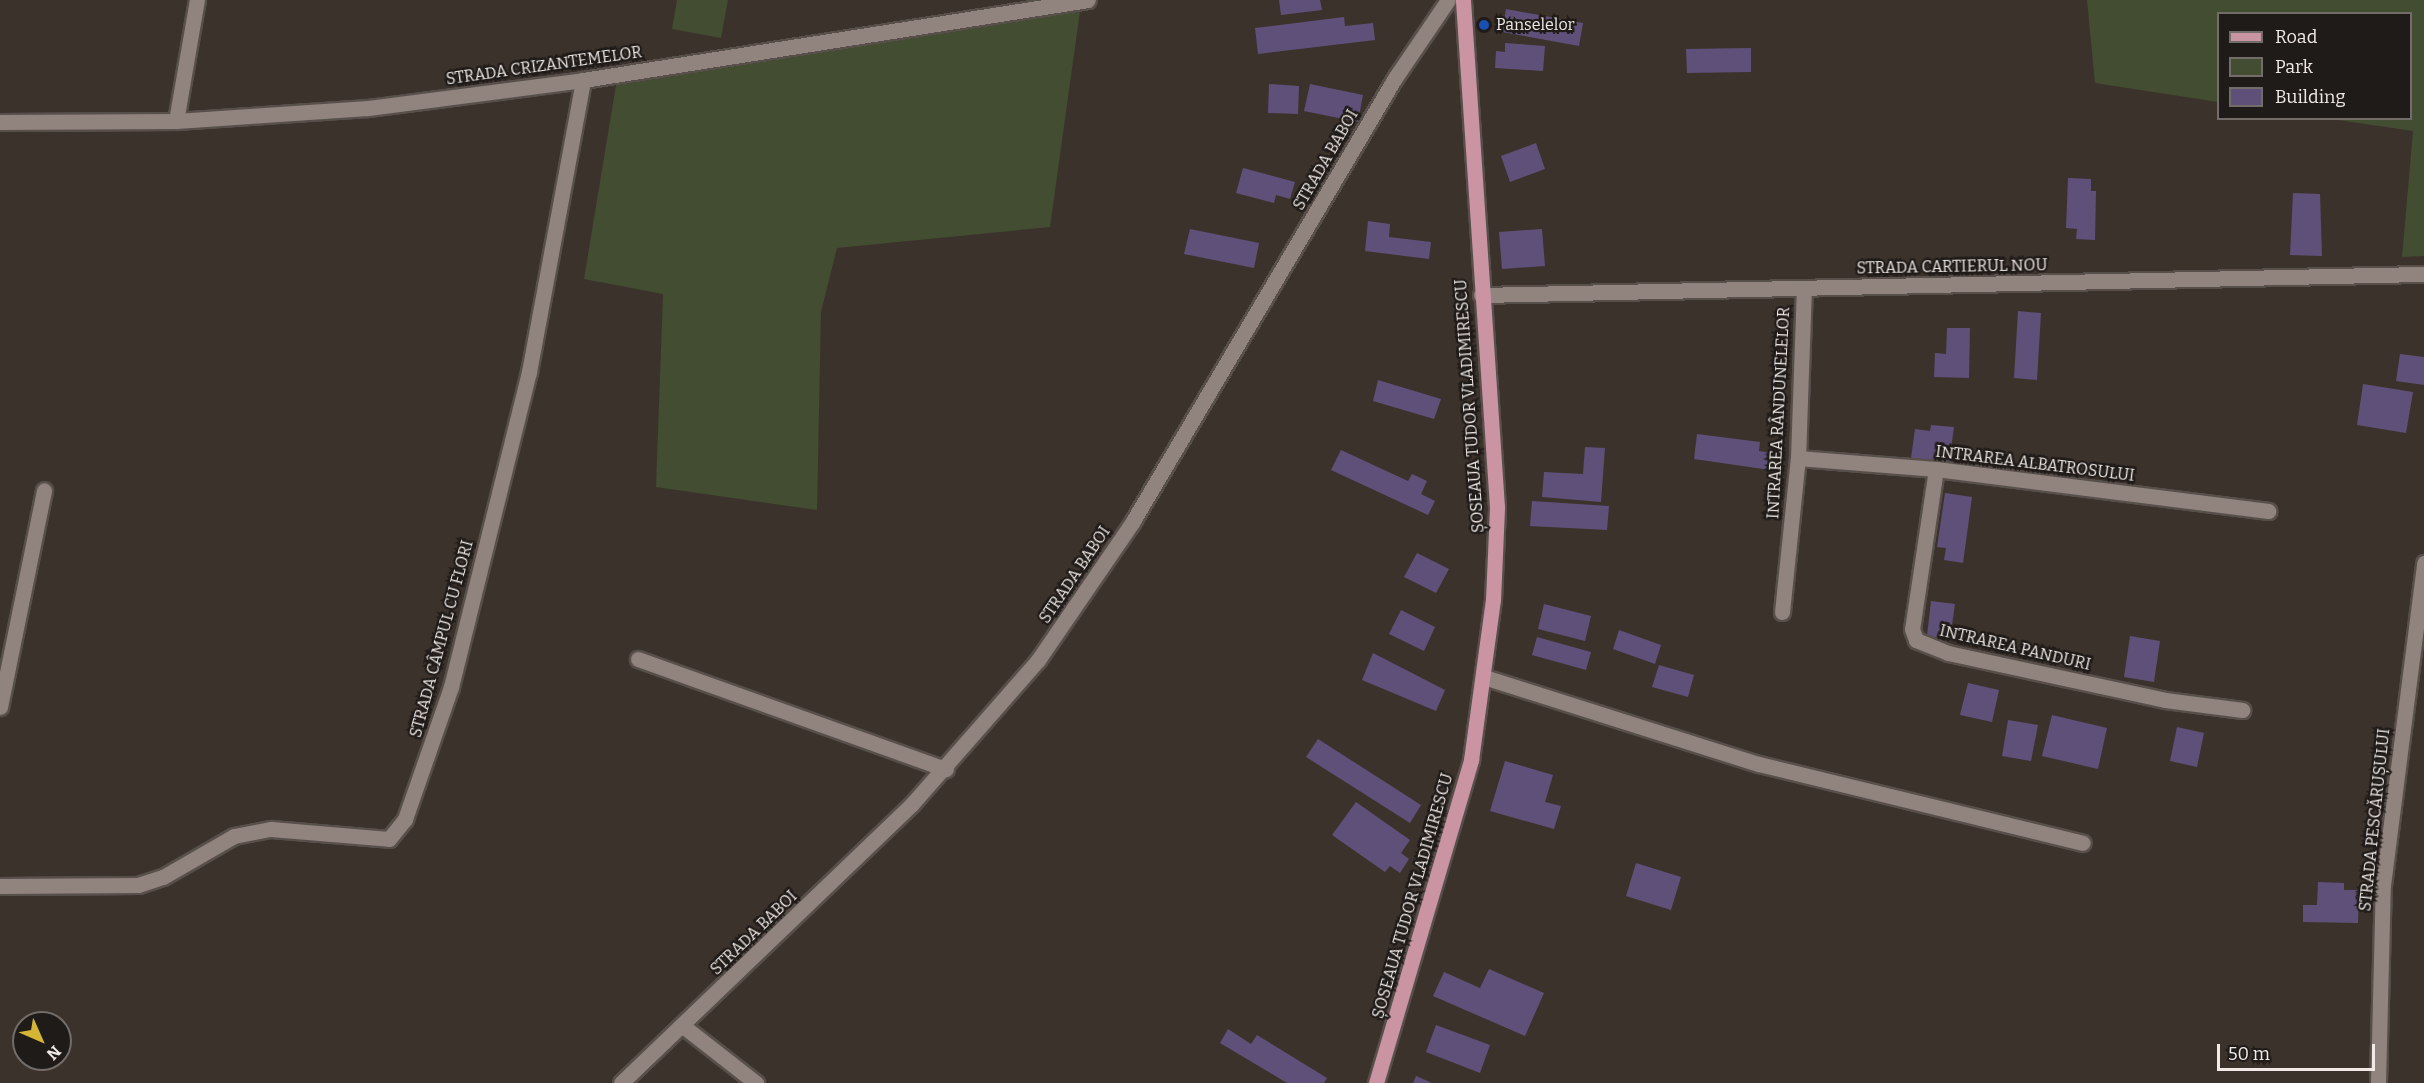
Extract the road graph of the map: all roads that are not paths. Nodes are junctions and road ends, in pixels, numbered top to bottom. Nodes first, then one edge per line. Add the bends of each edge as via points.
1 (197, 0) edge
2 (1088, 0) edge
3 (1448, 0) edge
4 (1463, 0) edge
5 (583, 80) junction
6 (176, 121) junction
7 (0, 122) edge
8 (2424, 274) edge
9 (1804, 288) junction
10 (1481, 295) junction
11 (1798, 458) junction
12 (1936, 469) junction
13 (44, 490) dead end
14 (2268, 511) dead end
15 (2424, 563) edge
16 (1782, 612) dead end
17 (638, 659) dead end
18 (1484, 677) junction
19 (0, 707) edge
20 (2242, 710) dead end
21 (946, 769) junction
22 (2082, 843) dead end
23 (0, 886) edge
24 (683, 1026) junction
25 (621, 1083) edge
26 (756, 1083) edge
27 (1376, 1083) edge
28 (2378, 1083) edge

1 - 6 street
2 - 5 street, STRADA CRIZANTEMELOR
3 - 21 street, STRADA BABOI via 1089,588 1038,660
4 - 10 main road, ȘOSEAUA TUDOR VLADIMIRESCU
5 - 6 street, STRADA CRIZANTEMELOR via 368,108
5 - 23 street, STRADA CÂMPUL CU FLORI via 526,383 451,687 405,819 390,839 271,829 234,836 163,877 138,885
6 - 7 street, STRADA CRIZANTEMELOR
8 - 9 street, STRADA CARTIERUL NOU
9 - 10 street, STRADA CARTIERUL NOU
9 - 11 street, INTRAREA RÂNDUNELELOR
10 - 18 main road, ȘOSEAUA TUDOR VLADIMIRESCU via 1497,507
11 - 12 street, INTRAREA ALBATROSULUI
11 - 16 street, INTRAREA RÂNDUNELELOR
12 - 14 street, INTRAREA ALBATROSULUI
12 - 20 street, INTRAREA PANDURI via 1912,629 1916,639 1948,653 2165,700
13 - 19 street
15 - 28 street, STRADA PESCĂRUȘULUI via 2384,885
17 - 21 street
18 - 22 street via 1759,764
18 - 27 main road, ȘOSEAUA TUDOR VLADIMIRESCU via 1471,760 1446,860
21 - 24 street, STRADA BABOI
24 - 25 street, STRADA BABOI
24 - 26 street

